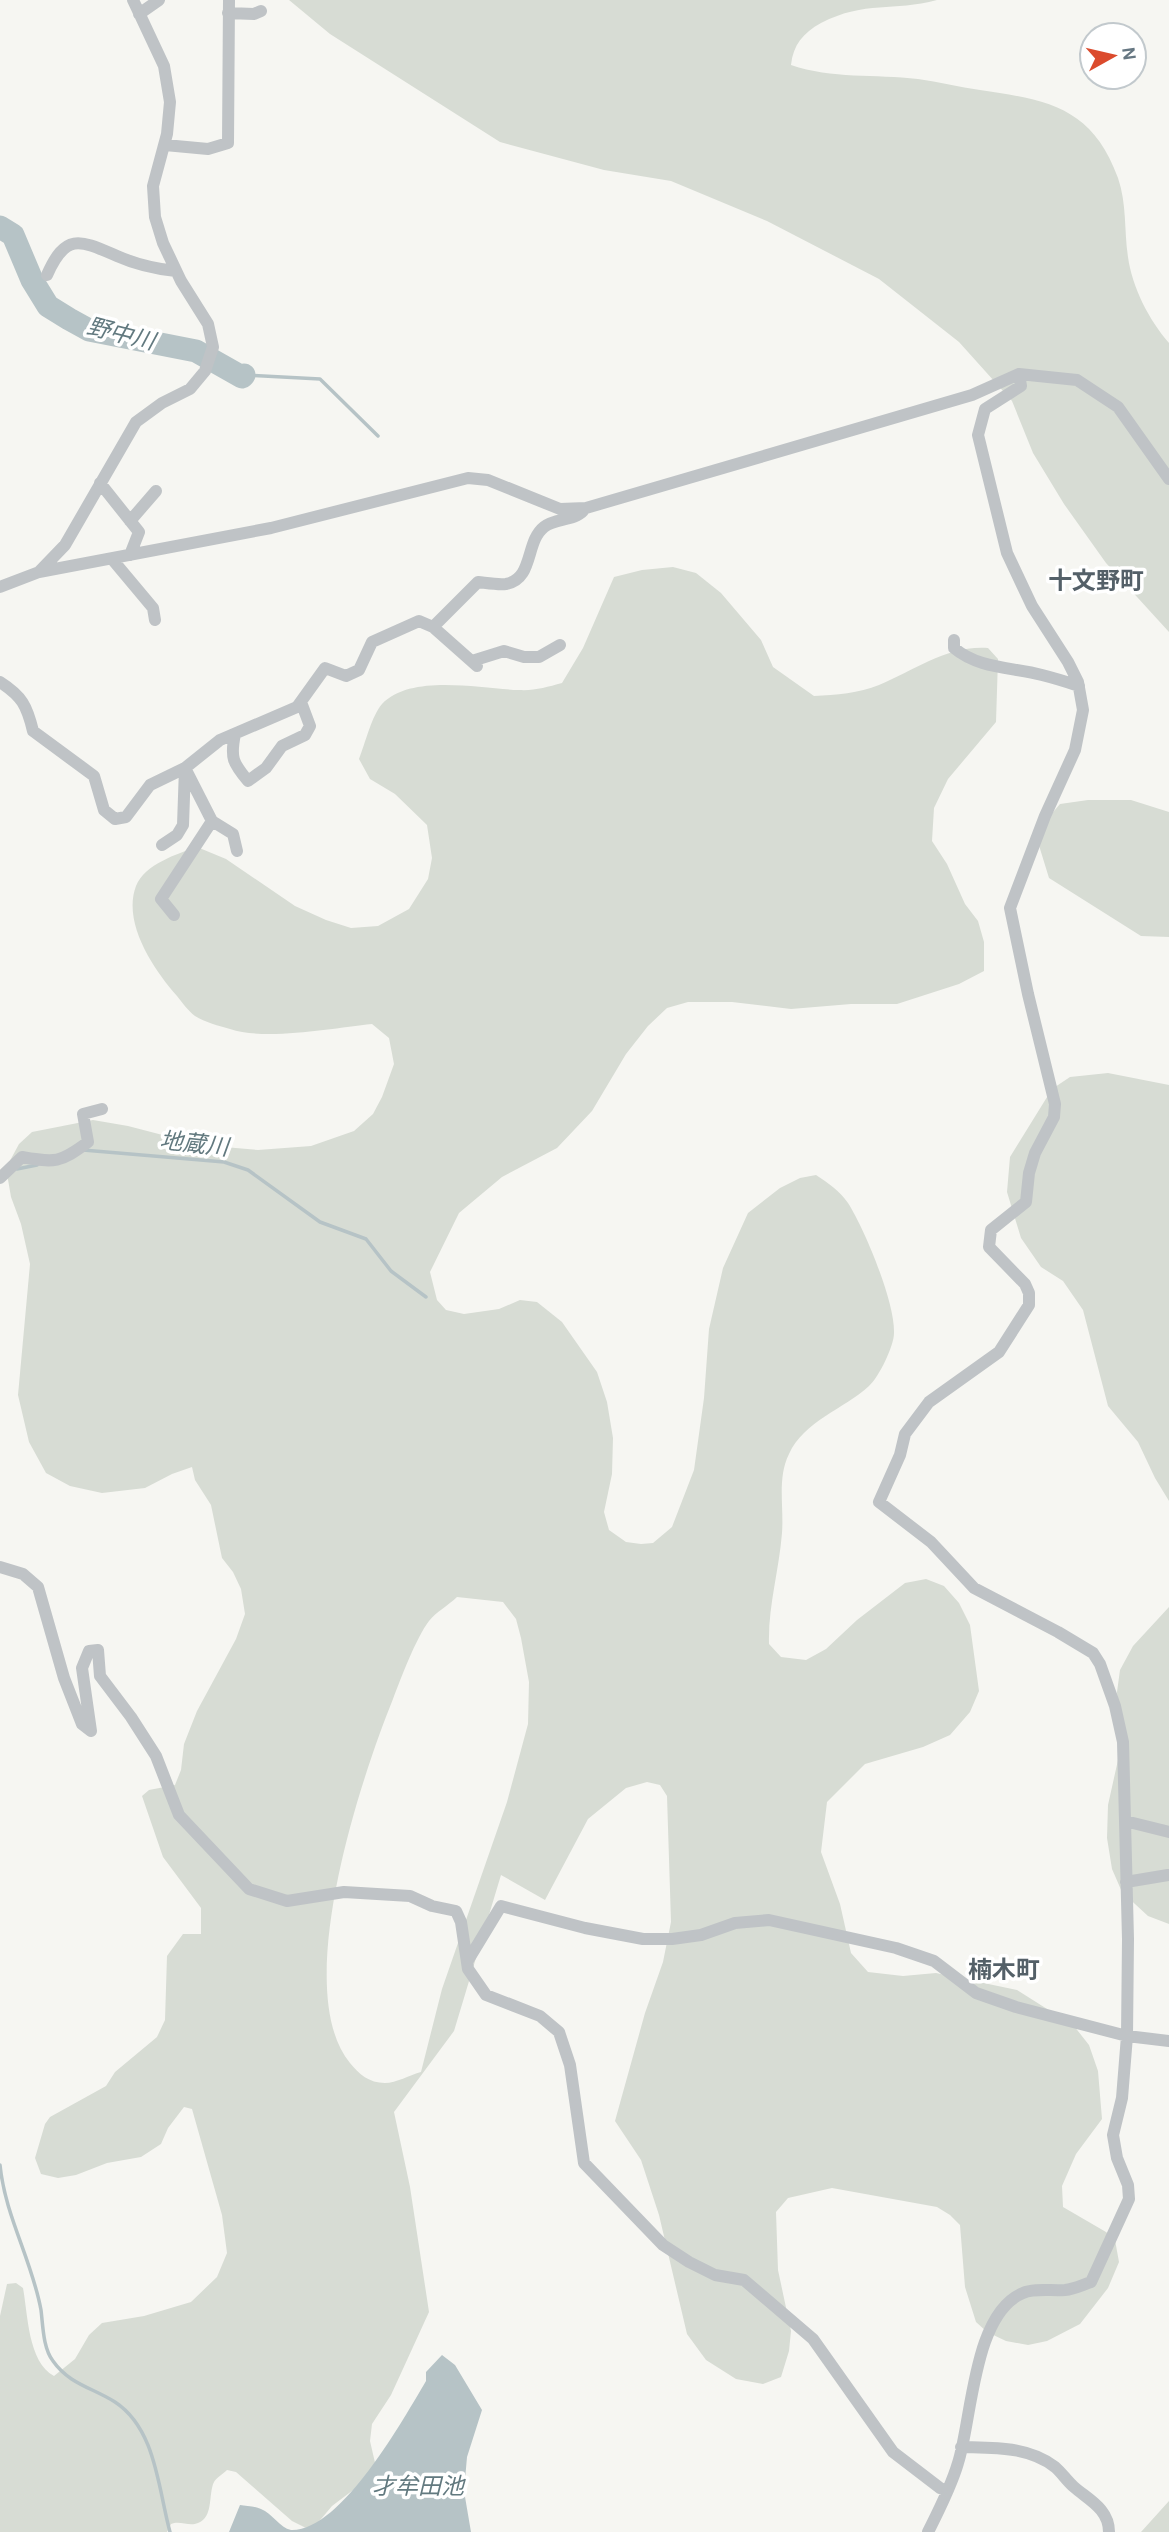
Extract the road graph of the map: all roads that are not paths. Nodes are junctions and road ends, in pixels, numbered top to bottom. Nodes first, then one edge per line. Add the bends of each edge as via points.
1 (133, 0) edge
2 (159, 0) edge
3 (229, 6) edge
4 (261, 11) dead end
5 (139, 14) junction
6 (165, 145) junction
7 (176, 271) junction
8 (47, 275) dead end
9 (1019, 374) junction
10 (1169, 479) edge
11 (100, 483) junction
12 (156, 491) dead end
13 (586, 508) junction
14 (130, 521) junction
15 (130, 555) junction
16 (112, 559) junction
17 (39, 572) junction
18 (0, 587) edge
19 (155, 620) dead end
20 (433, 627) junction
21 (954, 640) dead end
22 (560, 645) dead end
23 (0, 682) edge
24 (1079, 686) junction
25 (301, 702) junction
26 (235, 734) junction
27 (185, 768) junction
28 (212, 821) junction
29 (162, 845) dead end
30 (237, 851) dead end
31 (174, 915) dead end
32 (102, 1109) dead end
33 (0, 1178) edge
34 (0, 1567) edge
35 (1125, 1821) junction
36 (1169, 1832) edge
37 (1168, 1875) edge
38 (1126, 1882) junction
39 (467, 1962) junction
40 (1127, 2036) junction
41 (1169, 2041) edge
42 (961, 2447) junction
43 (947, 2491) junction
44 (928, 2532) edge
45 (1108, 2532) edge

1 - 5 street
2 - 5 street
3 - 4 street via 254,14
3 - 6 street via 228,143 208,149
5 - 6 street via 164,66 170,102
6 - 7 street via 153,186 155,217
7 - 8 street via 118,257 82,242 60,252
7 - 11 street via 208,324 213,347 205,371 190,389 136,422
9 - 10 street via 1077,380 1098,392 1118,407
9 - 13 street via 972,395
9 - 24 street via 1021,386 985,410 978,435 1007,553
11 - 14 street
11 - 17 street via 65,545
12 - 14 street
13 - 15 street via 560,509 488,480 468,478 271,528
13 - 20 street via 543,528 531,541 527,566 517,580 478,582
14 - 15 street via 139,532
15 - 16 street
16 - 17 street
16 - 19 street via 153,608
17 - 18 street
20 - 22 street via 475,664 504,651 539,657
20 - 25 street via 419,621 372,642 359,670 346,676 325,668
21 - 24 street via 954,648 962,655 991,666
23 - 27 street via 18,693 33,731 94,776 104,810 115,819 126,817 150,785
24 - 35 street via 1083,710 1075,750 1010,908 1055,1104 1054,1117 1035,1153 1026,1202 991,1230 989,1247 1025,1284 1029,1305 999,1352 929,1402 905,1434 879,1502 931,1542 974,1588 1093,1653 1115,1706 1122,1742
25 - 26 street
25 - 26 street via 310,726 305,734 282,746 266,768 248,781 233,764
26 - 27 street
27 - 28 street
27 - 29 street via 183,825
28 - 30 street via 233,834
28 - 31 street via 161,899
32 - 33 street via 83,1114 88,1142 71,1155 53,1162 22,1157
34 - 39 street via 23,1574 38,1587 82,1724 91,1731 82,1668 89,1651 98,1650 100,1676 156,1756 179,1815 249,1889 287,1901 344,1892 410,1896 456,1911
35 - 36 street
35 - 38 street
37 - 38 street
38 - 40 street
39 - 40 street via 501,1906 643,1938 701,1935 735,1923 769,1920 896,1948 934,1961 976,1993
39 - 43 street via 486,1995 540,2016 559,2032 570,2065 584,2163 603,2184 663,2245 715,2275 744,2280 813,2339 893,2452
40 - 41 street
40 - 42 street via 1122,2098 1113,2135 1128,2185 1129,2199 1120,2222 1091,2282 1069,2290 1023,2292 1003,2309 982,2352
42 - 43 street
42 - 45 street via 1011,2449 1042,2458 1098,2504 1109,2524
43 - 44 street

